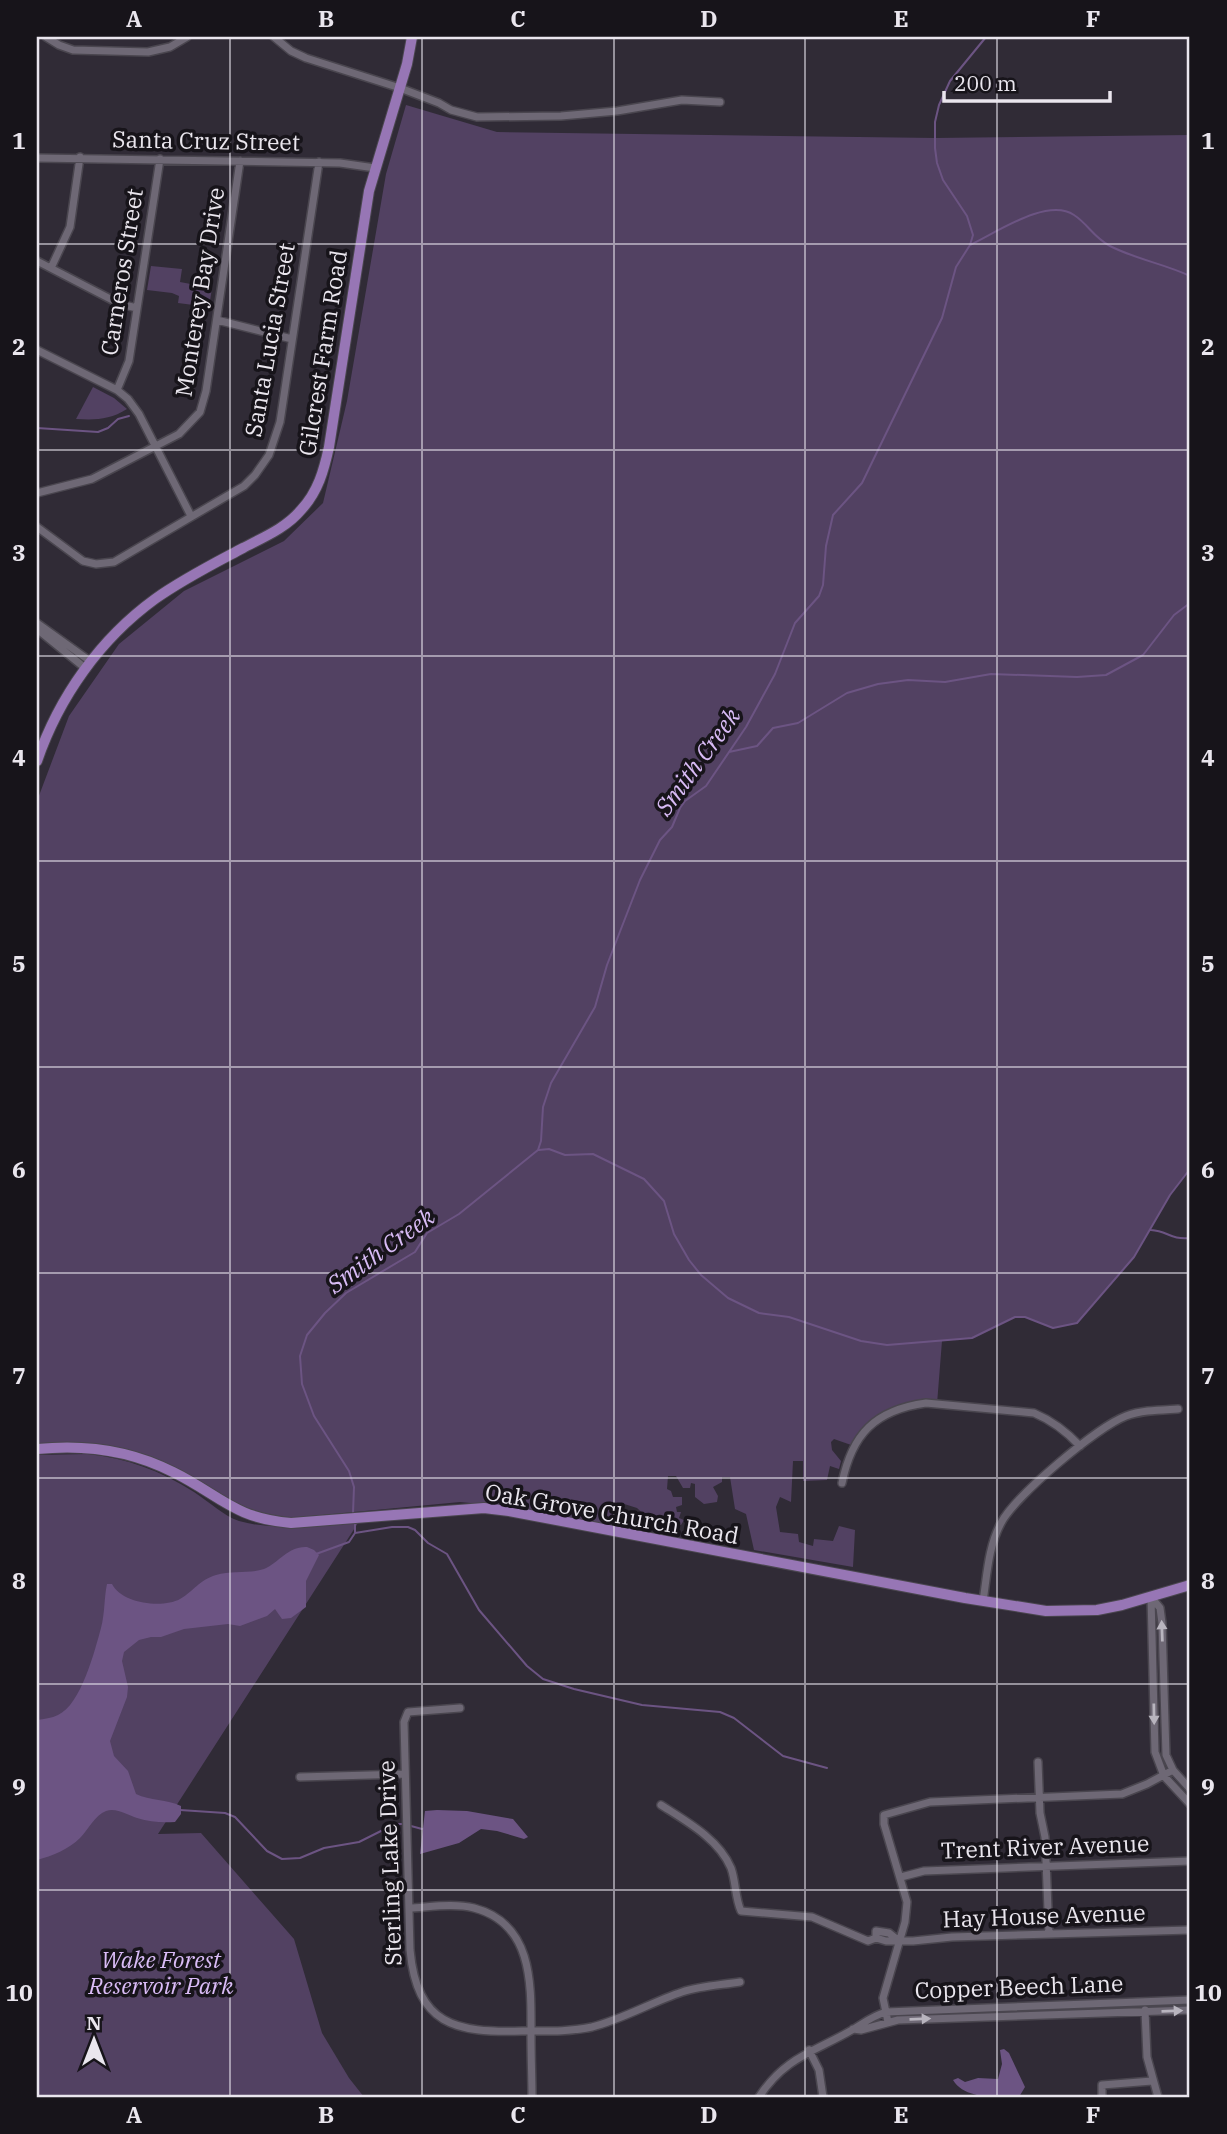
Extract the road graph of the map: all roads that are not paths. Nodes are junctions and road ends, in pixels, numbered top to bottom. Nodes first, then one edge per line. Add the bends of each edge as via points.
1 (46, 37) edge
2 (187, 37) edge
3 (274, 37) edge
4 (412, 37) edge
5 (400, 88) junction
6 (720, 102) dead end
7 (80, 157) junction
8 (37, 158) edge
9 (160, 159) junction
10 (240, 161) junction
11 (319, 162) junction
12 (375, 168) junction
13 (37, 261) edge
14 (51, 268) junction
15 (137, 308) junction
16 (217, 320) junction
17 (292, 339) junction
18 (37, 350) edge
19 (117, 390) junction
20 (156, 446) junction
21 (37, 493) edge
22 (191, 516) junction
23 (37, 527) edge
24 (37, 623) edge
25 (37, 629) edge
26 (88, 664) junction
27 (37, 761) edge
28 (1178, 1409) dead end
29 (1080, 1446) junction
30 (37, 1448) edge
31 (842, 1483) dead end
32 (1190, 1584) edge
33 (1151, 1597) junction
34 (983, 1601) junction
35 (1153, 1682) junction
36 (1163, 1682) junction
37 (460, 1708) dead end
38 (1038, 1762) dead end
39 (1172, 1770) junction
40 (405, 1774) junction
41 (1164, 1776) junction
42 (300, 1777) dead end
43 (1190, 1789) edge
44 (1040, 1798) junction
45 (1190, 1804) edge
46 (661, 1805) dead end
47 (1190, 1861) edge
48 (1045, 1866) junction
49 (901, 1877) junction
50 (409, 1908) junction
51 (1190, 1930) edge
52 (1049, 1934) junction
53 (899, 1941) junction
54 (740, 1982) dead end
55 (1190, 2000) edge
56 (1145, 2002) junction
57 (1190, 2010) edge
58 (1145, 2011) junction
59 (886, 2012) junction
60 (888, 2022) junction
61 (853, 2029) junction
62 (531, 2031) junction
63 (809, 2050) junction
64 (1152, 2081) junction
65 (532, 2097) edge
66 (759, 2097) edge
67 (823, 2097) edge
68 (1102, 2097) edge
69 (1158, 2097) edge

1 - 2 street via 73,50 148,52
3 - 5 street via 306,58
4 - 5 main road, Gilcrest Farm Road
5 - 6 street via 477,117 561,116 682,100
5 - 12 main road, Gilcrest Farm Road
7 - 8 street, Santa Cruz Street
7 - 9 street, Santa Cruz Street
7 - 14 street via 70,227
9 - 10 street, Santa Cruz Street
9 - 15 street, Carneros Street
10 - 11 street, Santa Cruz Street
10 - 16 street, Monterey Bay Drive
11 - 12 street, Santa Cruz Street
11 - 17 street, Santa Lucia Street
12 - 26 main road, Gilcrest Farm Road via 329,447 324,471 310,498 286,524 154,600
13 - 14 street
14 - 15 street via 120,304
15 - 19 street, Carneros Street via 129,361
16 - 17 street
16 - 20 street, Monterey Bay Drive via 200,412 185,430
17 - 22 street, Santa Lucia Street via 280,422 269,456 238,490
18 - 19 street
19 - 20 street via 133,405
20 - 21 street, Monterey Bay Drive via 84,482
20 - 22 street
22 - 23 street, Santa Lucia Street via 103,565 83,561
24 - 26 street
25 - 26 street
26 - 27 main road, Gilcrest Farm Road via 56,714
28 - 29 street via 1122,1418
29 - 31 street via 1050,1419 1034,1413 911,1405 866,1429 850,1452
29 - 34 street via 1022,1496 1000,1524 992,1543
30 - 34 main road, Oak Grove Church Road via 92,1448 142,1458 231,1508 272,1521 484,1508
32 - 33 main road, Oak Grove Church Road
33 - 34 main road, Oak Grove Church Road via 1074,1612
33 - 35 street
36 -> 33 street via 1163,1623 1160,1608
35 - 36 street
35 -> 41 street via 1155,1752
36 - 39 street via 1164,1745
37 - 40 street, Sterling Lake Drive via 408,1712 404,1722
38 - 44 street
39 - 41 street
39 - 43 street
40 - 42 street
40 - 50 street, Sterling Lake Drive
41 - 44 street via 1122,1794
41 - 45 street
44 - 48 street
44 - 49 street via 930,1802 884,1815
46 - 53 street, Hay House Avenue via 703,1833 727,1861 741,1911 799,1914 867,1941 876,1938 876,1931
47 - 48 street, Trent River Avenue
48 - 49 street, Trent River Avenue via 924,1871
48 - 52 street
49 - 53 street via 907,1912
50 - 62 street, Sterling Lake Drive via 412,1971 421,1997 431,2009 450,2024 474,2031
50 - 62 street via 474,1908 506,1927 517,1939 528,1968
51 - 52 street, Hay House Avenue
52 - 53 street, Hay House Avenue
53 - 59 street via 885,1985
54 - 62 street, Sterling Lake Drive via 684,1991 594,2026
55 - 56 street, Copper Beech Lane
56 - 58 street
56 - 59 street, Copper Beech Lane
58 -> 57 street, Copper Beech Lane
60 -> 58 street, Copper Beech Lane
58 - 64 street
59 - 60 street
59 - 61 street, Copper Beech Lane
60 - 61 street, Copper Beech Lane
61 - 63 street, Copper Beech Lane
62 - 65 street
63 - 66 street, Copper Beech Lane
63 - 67 street via 819,2070
64 - 68 street via 1102,2085
64 - 69 street

